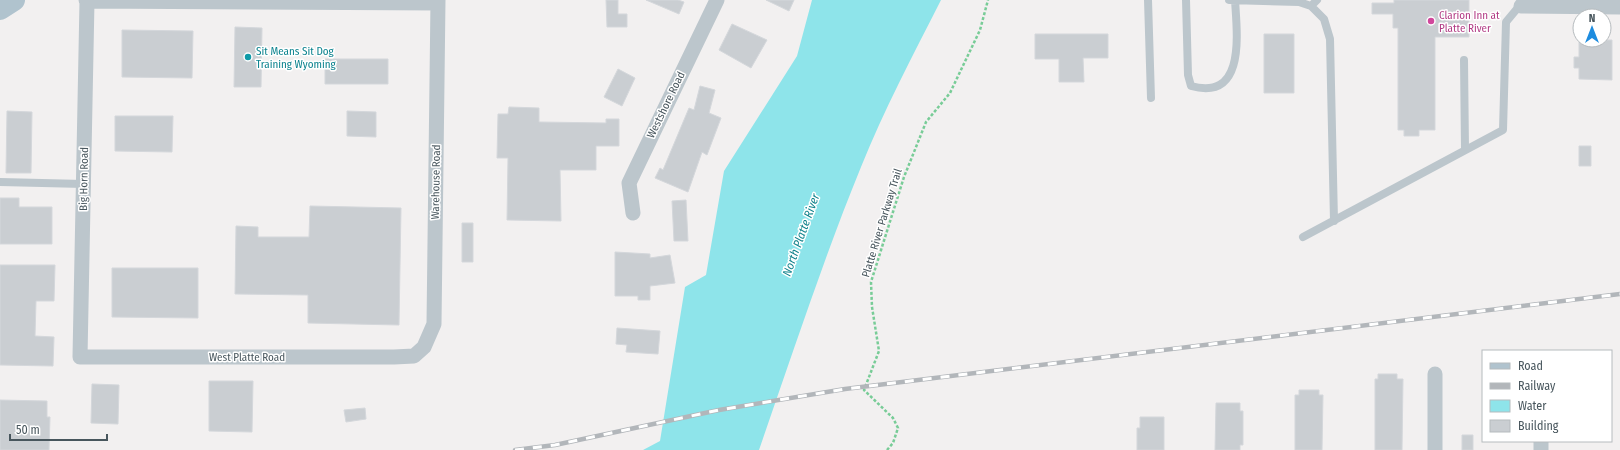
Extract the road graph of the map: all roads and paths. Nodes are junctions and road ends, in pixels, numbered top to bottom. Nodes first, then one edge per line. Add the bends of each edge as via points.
1 (14, 0) edge
2 (716, 0) edge
3 (988, 0) edge
4 (1148, 0) edge
5 (1186, 0) edge
6 (1229, 0) edge
7 (1235, 0) edge
8 (87, 1) edge
9 (438, 2) edge
10 (1314, 3) edge
11 (1521, 3) edge
12 (1620, 7) edge
13 (0, 9) edge
14 (1464, 60) dead end
15 (1151, 98) dead end
16 (1465, 150) junction
17 (0, 182) edge
18 (84, 184) junction
19 (633, 213) dead end
20 (1334, 221) junction
21 (1303, 237) dead end
22 (414, 356) joint
23 (80, 357) joint
24 (1435, 374) dead end
25 (887, 450) edge
26 (1435, 450) edge

1 - 13 main road
2 - 19 street, Westshore Road via 629,183
3 - 25 path, Platte River Parkway Trail via 980,30 950,93 926,122 904,177 871,282 879,351 864,390 893,418 898,428 893,444
4 - 15 lane
5 - 7 lane via 1188,75 1191,86 1202,88 1212,88 1225,80 1235,67
6 - 7 lane
7 - 10 lane
8 - 9 street
8 - 18 street, Big Horn Road
9 - 22 street, Warehouse Road via 434,324 424,347
10 - 20 lane via 1324,19 1330,39
11 - 12 street
11 - 16 lane via 1506,22 1503,130
14 - 16 lane
16 - 20 lane
17 - 18 lane
18 - 23 street, Big Horn Road
20 - 21 lane
22 - 23 street, West Platte Road
24 - 26 street

